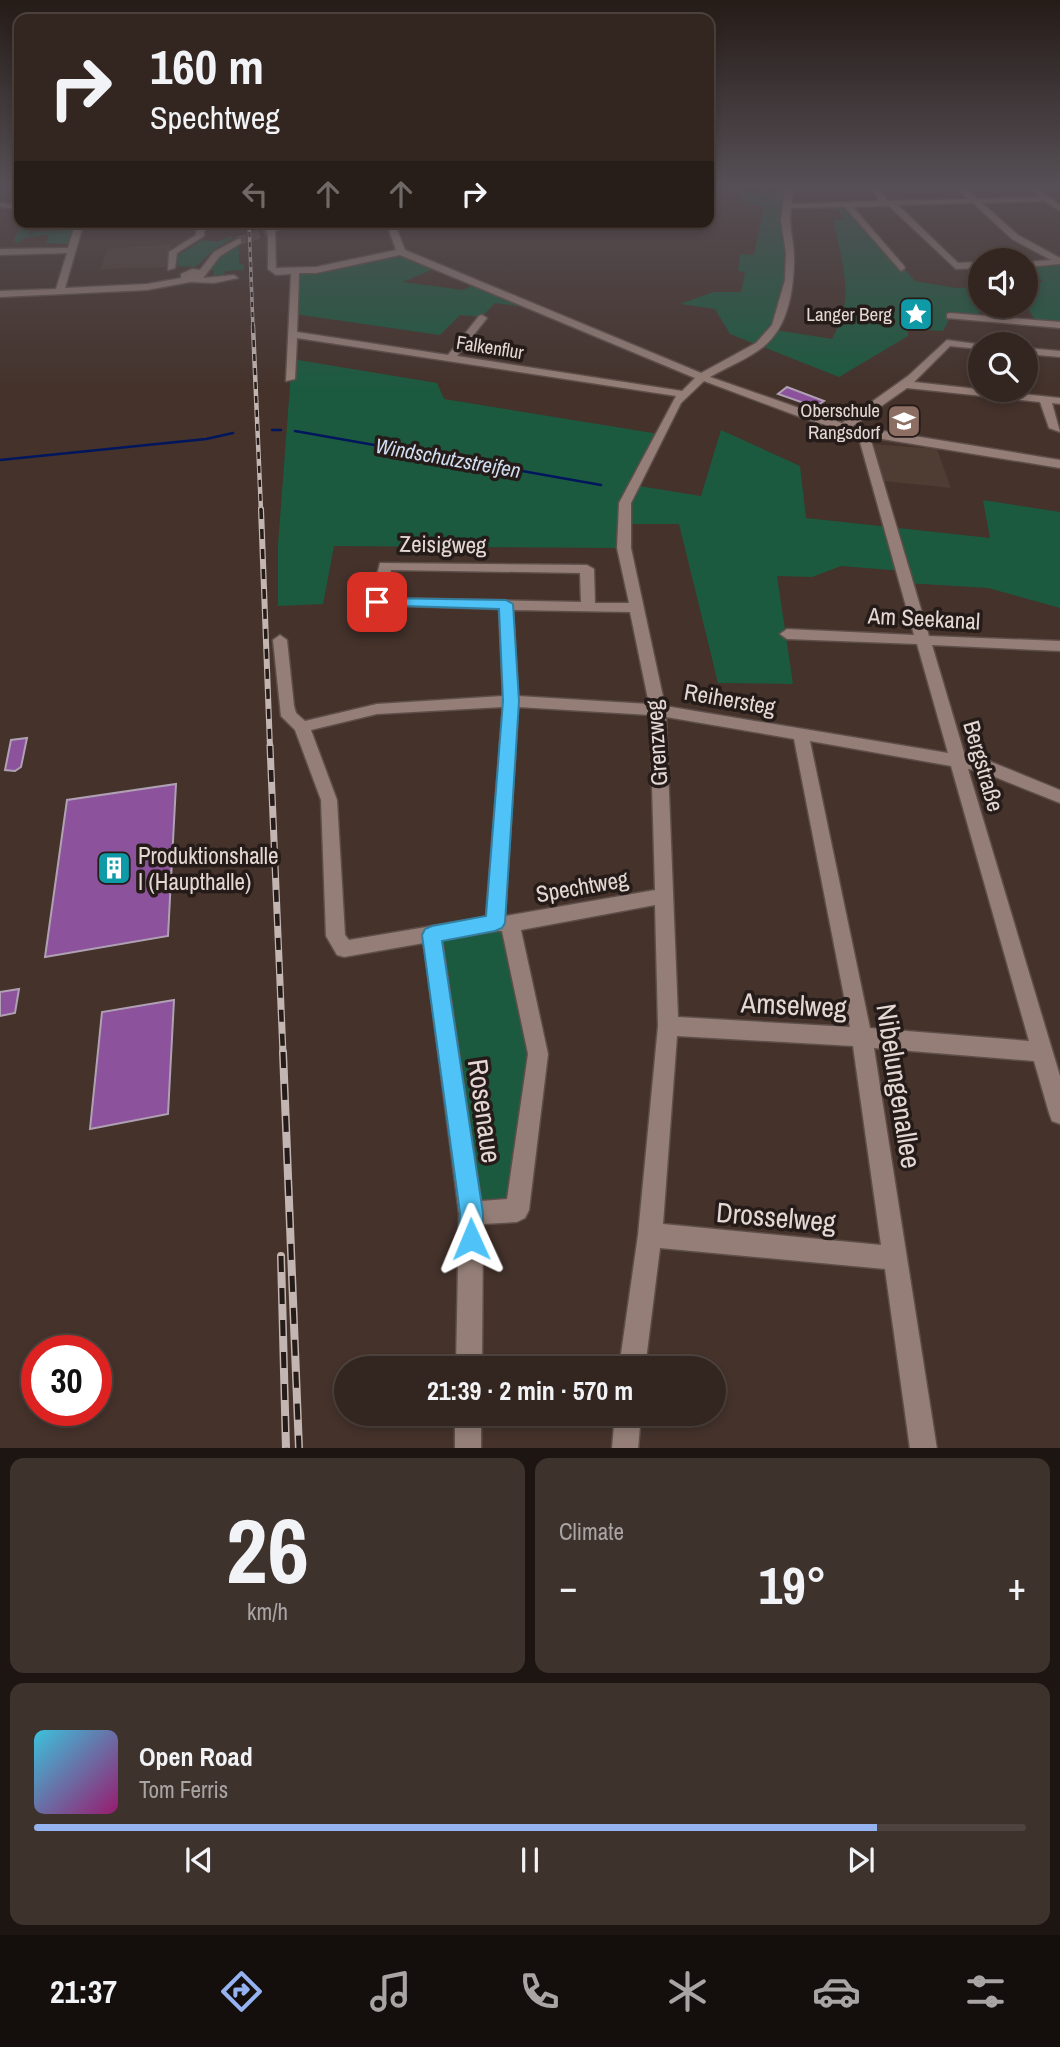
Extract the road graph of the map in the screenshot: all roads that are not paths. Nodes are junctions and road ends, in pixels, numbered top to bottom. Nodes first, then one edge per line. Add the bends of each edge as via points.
1 (72, 253) edge
2 (173, 253) edge
3 (220, 253) edge
4 (272, 253) edge
5 (401, 253) joint
6 (788, 253) edge
7 (888, 253) edge
8 (941, 253) edge
9 (1043, 253) edge
10 (1060, 262) edge
11 (1038, 263) edge
12 (968, 266) edge
13 (901, 268) dead end
14 (295, 273) junction
15 (195, 274) junction
16 (231, 278) dead end
17 (60, 291) junction
18 (0, 293) edge
19 (950, 316) dead end
20 (482, 318) dead end
21 (1060, 325) edge
22 (292, 334) junction
23 (968, 345) edge
24 (1038, 352) edge
25 (1060, 354) edge
26 (450, 359) junction
27 (702, 377) junction
28 (290, 379) dead end
29 (903, 384) junction
30 (682, 394) junction
31 (1045, 400) junction
32 (1060, 401) edge
33 (843, 428) junction
34 (1060, 429) edge
35 (863, 433) junction
36 (1060, 464) edge
37 (506, 604) junction
38 (588, 607) junction
39 (635, 608) junction
40 (787, 634) dead end
41 (281, 640) dead end
42 (922, 641) junction
43 (1060, 646) edge
44 (511, 701) junction
45 (657, 710) junction
46 (302, 727) junction
47 (802, 735) junction
48 (957, 759) junction
49 (1060, 797) edge
50 (663, 896) junction
51 (503, 923) junction
52 (432, 935) junction
53 (668, 1026) junction
54 (862, 1037) junction
55 (1042, 1052) junction
56 (1060, 1113) edge
57 (471, 1213) junction
58 (650, 1235) junction
59 (896, 1258) junction
60 (469, 1356) edge
61 (634, 1356) edge
62 (468, 1426) edge
63 (627, 1426) edge
64 (468, 1448) edge
65 (625, 1448) edge
66 (924, 1448) edge

1 - 17 street
2 - 15 street via 172,268
3 - 15 street
4 - 14 street via 272,269
5 - 14 street
5 - 27 street
6 - 27 street, Grenzweg via 789,280 777,326 760,345
7 - 13 street
8 - 12 street via 956,266
9 - 10 street
10 - 11 street
14 - 22 street
15 - 16 street
15 - 17 street via 169,285
17 - 18 street
19 - 21 street
20 - 26 street
22 - 26 street, Falkenflur
22 - 28 street
23 - 29 street via 947,343
24 - 25 street
26 - 30 street, Falkenflur
27 - 30 street, Grenzweg
27 - 33 street
29 - 31 street
29 - 33 street
30 - 39 street, Grenzweg via 625,503 624,548
31 - 32 street
31 - 34 street via 1055,428
33 - 35 street
35 - 36 street
35 - 42 street, Bergstraße
37 - 38 street, Zeisigweg
37 - 38 street, Zeisigweg via 377,602 384,566 587,569
37 - 44 street
38 - 39 street, Zeisigweg
39 - 45 street, Grenzweg
40 - 42 street, Am Seekanal
41 - 46 street via 286,706 289,716
42 - 43 street, Am Seekanal
42 - 48 street, Bergstraße
44 - 45 street, Reihersteg
44 - 46 street, Reihersteg via 377,709
44 - 51 street
45 - 47 street, Reihersteg
45 - 50 street, Grenzweg
46 - 52 street, Spechtweg via 329,800 336,936 344,949
47 - 48 street, Reihersteg
47 - 54 street, Nibelungenallee
48 - 49 street, Reihersteg
48 - 55 street, Bergstraße
50 - 51 street, Spechtweg
50 - 53 street, Grenzweg
51 - 52 street, Spechtweg
51 - 57 street, Rosenaue via 538,1054 517,1210
52 - 57 street, Rosenaue
53 - 54 street, Amselweg
53 - 58 street, Grenzweg
54 - 55 street, Amselweg
54 - 59 street, Nibelungenallee
55 - 56 street, Bergstraße
57 - 60 street
58 - 59 street, Drosselweg
58 - 61 street, Grenzweg
59 - 66 street, Nibelungenallee
62 - 64 street
63 - 65 street

